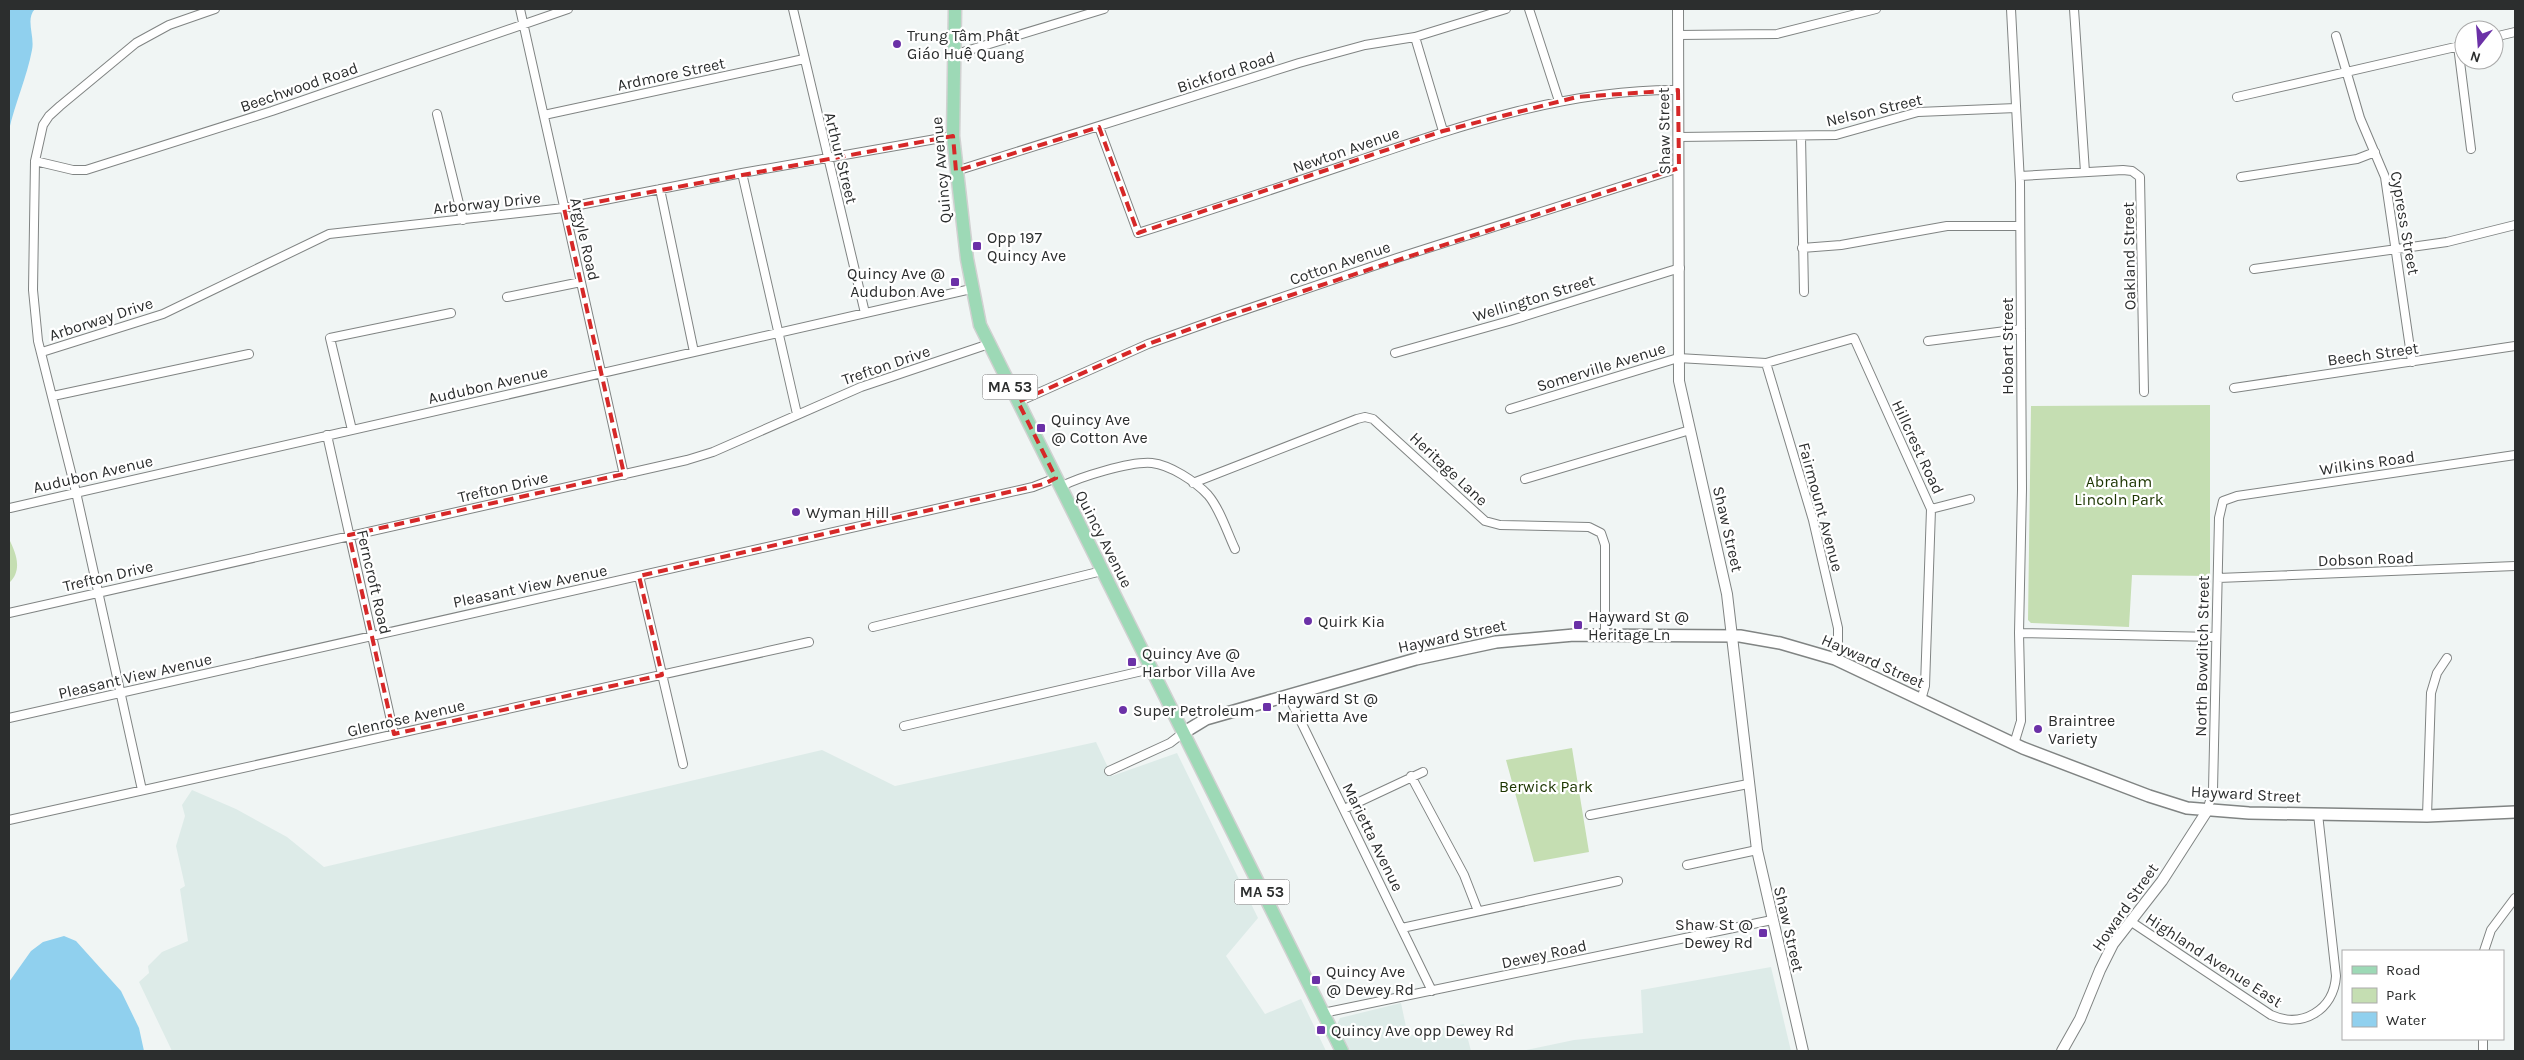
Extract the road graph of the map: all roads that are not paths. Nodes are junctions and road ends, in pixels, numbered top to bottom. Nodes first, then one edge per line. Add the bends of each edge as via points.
1 (215, 9) edge
2 (520, 9) edge
3 (568, 9) edge
4 (793, 9) edge
5 (955, 9) edge
6 (1104, 9) edge
7 (1506, 9) edge
8 (1529, 9) edge
9 (1678, 9) edge
10 (1876, 9) edge
11 (2011, 9) edge
12 (2074, 9) edge
13 (1866, 10) edge
14 (525, 23) junction
15 (1678, 34) junction
16 (2336, 36) dead end
17 (1415, 37) junction
18 (2454, 48) edge
19 (953, 54) junction
20 (804, 59) junction
21 (2463, 70) edge
22 (2346, 72) junction
23 (1678, 90) junction
24 (2237, 97) dead end
25 (1559, 101) junction
26 (2016, 108) junction
27 (437, 114) dead end
28 (544, 116) junction
29 (1099, 127) junction
30 (1443, 132) junction
31 (953, 136) junction
32 (1801, 136) junction
33 (1678, 137) junction
34 (2471, 149) dead end
35 (2375, 152) junction
36 (826, 158) junction
37 (35, 162) junction
38 (1679, 168) junction
39 (956, 171) junction
40 (742, 172) junction
41 (2085, 172) junction
42 (2020, 176) junction
43 (2242, 177) dead end
44 (660, 188) junction
45 (564, 208) junction
46 (463, 220) junction
47 (2515, 225) edge
48 (2020, 226) junction
49 (1802, 248) junction
50 (2397, 249) junction
51 (1680, 268) junction
52 (2254, 268) dead end
53 (581, 282) junction
54 (971, 289) junction
55 (1804, 292) dead end
56 (507, 297) dead end
57 (451, 313) dead end
58 (865, 313) junction
59 (2021, 329) junction
60 (778, 333) junction
61 (1928, 341) dead end
62 (989, 344) junction
63 (2515, 346) edge
64 (42, 352) junction
65 (694, 352) junction
66 (1395, 353) dead end
67 (249, 354) dead end
68 (1789, 357) joint
69 (1678, 358) junction
70 (2412, 362) junction
71 (1766, 363) junction
72 (602, 373) junction
73 (2234, 388) dead end
74 (2144, 392) dead end
75 (53, 396) junction
76 (1018, 402) junction
77 (1510, 409) dead end
78 (797, 414) junction
79 (352, 430) junction
80 (1690, 430) junction
81 (327, 436) junction
82 (2515, 455) edge
83 (624, 475) junction
84 (1525, 479) dead end
85 (1058, 483) junction
86 (1194, 484) junction
87 (76, 492) junction
88 (1970, 500) dead end
89 (2223, 501) joint
90 (10, 508) dead end
91 (1931, 508) junction
92 (349, 536) junction
93 (1235, 549) dead end
94 (2515, 566) edge
95 (1102, 570) junction
96 (639, 576) junction
97 (2218, 578) junction
98 (97, 593) junction
99 (9, 613) edge
100 (873, 627) dead end
101 (2019, 633) junction
102 (1605, 635) junction
103 (372, 636) junction
104 (1734, 636) junction
105 (2216, 637) junction
106 (809, 642) dead end
107 (2447, 658) dead end
108 (1835, 659) junction
109 (1151, 669) junction
110 (662, 675) junction
111 (121, 693) junction
112 (1288, 695) junction
113 (1921, 700) junction
114 (9, 718) edge
115 (904, 726) dead end
116 (1183, 733) junction
117 (394, 734) junction
118 (2014, 744) junction
119 (683, 764) dead end
120 (1110, 770) dead end
121 (1423, 772) dead end
122 (1411, 776) junction
123 (1748, 784) junction
124 (142, 790) junction
125 (1344, 809) junction
126 (2207, 811) junction
127 (2515, 812) edge
128 (2318, 814) junction
129 (1590, 815) dead end
130 (2427, 816) junction
131 (9, 820) edge
132 (1757, 850) junction
133 (1687, 865) dead end
134 (1618, 882) dead end
135 (2515, 898) edge
136 (1478, 911) junction
137 (1772, 920) junction
138 (2130, 921) junction
139 (1402, 928) junction
140 (2484, 950) edge
141 (1432, 991) junction
142 (1323, 1013) junction
143 (2065, 1050) edge
144 (1342, 1051) edge
145 (1803, 1051) edge

1 - 37 street via 169,25 136,43 64,102 43,125
2 - 14 street, Argyle Road
3 - 14 street, Beechwood Road
4 - 20 street, Arthur Street
5 - 19 main road, Quincy Avenue / MA 53
6 - 19 street
7 - 17 street, Bickford Road
8 - 25 street
9 - 15 street, Shaw Street
10 - 13 street
11 - 26 street, Hobart Street
12 - 41 street
13 - 15 street via 1777,34
14 - 28 street, Argyle Road
14 - 37 street, Beechwood Road via 272,111 86,170
15 - 23 street, Shaw Street
16 - 22 street, Cypress Street
17 - 29 street, Bickford Road via 1365,45 1299,63
17 - 30 street
18 - 22 street
19 - 31 main road, Quincy Avenue / MA 53
20 - 28 street, Ardmore Street
20 - 36 street, Arthur Street
21 - 34 street
22 - 24 street
22 - 35 street, Cypress Street
23 - 25 street, Newton Avenue via 1629,91
23 - 33 street, Shaw Street
25 - 30 street, Newton Avenue
26 - 32 street, Nelson Street via 1925,111 1842,134
26 - 42 street, Hobart Street
27 - 46 street
28 - 45 street, Argyle Road
29 - 30 street, Newton Avenue via 1138,233
29 - 39 street, Bickford Road
31 - 36 street, Arborway Drive
31 - 39 main road, Quincy Avenue / MA 53
32 - 33 street, Nelson Street
32 - 49 street
33 - 38 street, Shaw Street
35 - 43 street via 2357,159
35 - 50 street, Cypress Street via 2385,176
36 - 40 street, Arborway Drive
36 - 58 street, Arthur Street
37 - 64 street via 33,290
38 - 51 street, Shaw Street
38 - 76 street, Cotton Avenue via 1221,318 1148,344
39 - 54 main road, Quincy Avenue / MA 53
40 - 44 street, Arborway Drive
40 - 60 street
41 - 42 street
41 - 74 street, Oakland Street via 2129,170 2142,180
42 - 48 street, Hobart Street
44 - 45 street, Arborway Drive
44 - 65 street
45 - 46 street, Arborway Drive
45 - 53 street, Argyle Road
46 - 64 street, Arborway Drive via 329,234 163,314
47 - 50 street via 2464,238
48 - 49 street via 1947,226 1841,245
48 - 59 street, Hobart Street
49 - 55 street
50 - 52 street
50 - 70 street, Cypress Street
51 - 66 street, Wellington Street
51 - 69 street, Shaw Street
53 - 56 street
53 - 72 street, Argyle Road
54 - 58 street, Audubon Avenue
54 - 62 main road, Quincy Avenue / MA 53 via 980,325
57 - 79 street via 330,338
58 - 60 street, Audubon Avenue
59 - 61 street
59 - 101 street, Hobart Street
60 - 65 street, Audubon Avenue
60 - 78 street
62 - 76 main road, Quincy Avenue / MA 53
62 - 78 street, Trefton Drive via 871,383
63 - 70 street, Beech Street
64 - 75 street
65 - 72 street, Audubon Avenue
67 - 75 street
68 - 71 street, Somerville Avenue
68 - 91 street, Hillcrest Road via 1854,338
69 - 71 street, Somerville Avenue
69 - 77 street, Somerville Avenue
69 - 80 street, Shaw Street via 1679,381
70 - 73 street, Beech Street
71 - 108 street, Fairmount Avenue via 1819,547 1838,628
72 - 79 street, Audubon Avenue
72 - 83 street, Argyle Road
75 - 87 street
76 - 85 main road, Quincy Avenue / MA 53
78 - 83 street, Trefton Drive via 704,455
79 - 81 street, Audubon Avenue
80 - 84 street
80 - 104 street, Shaw Street
81 - 87 street, Audubon Avenue
81 - 92 street, Ferncroft Road
82 - 89 street, Wilkins Road via 2237,496
83 - 92 street, Trefton Drive
85 - 86 street, Pleasant View Avenue via 1146,463 1169,468
85 - 95 main road, Quincy Avenue / MA 53
85 - 96 street, Pleasant View Avenue
86 - 93 street, Pleasant View Avenue via 1209,496
86 - 102 street, Heritage Lane via 1357,419 1373,419 1485,521 1500,525 1589,527 1601,533 1605,545
87 - 90 street, Audubon Avenue
87 - 98 street
88 - 91 street
89 - 97 street, North Bowditch Street via 2218,518
91 - 113 street, Hillcrest Road via 1925,686
92 - 98 street, Trefton Drive
92 - 103 street, Ferncroft Road
94 - 97 street, Dobson Road
95 - 100 street
95 - 109 main road, Quincy Avenue / MA 53
96 - 103 street, Pleasant View Avenue
96 - 110 street
97 - 105 street, North Bowditch Street
98 - 99 street, Trefton Drive
98 - 111 street
101 - 105 street
101 - 118 street, Hobart Street via 2020,720
102 - 104 main road, Hayward Street
102 - 112 main road, Hayward Street via 1529,638 1462,648
103 - 111 street, Pleasant View Avenue
103 - 117 street, Ferncroft Road
104 - 108 main road, Hayward Street via 1769,640
104 - 123 street, Shaw Street
105 - 126 street, North Bowditch Street via 2213,790
106 - 110 street, Glenrose Avenue
107 - 130 street via 2437,673 2431,692
108 - 113 main road, Hayward Street
109 - 115 street
109 - 116 main road, Quincy Avenue / MA 53
110 - 117 street, Glenrose Avenue
110 - 119 street
111 - 114 street, Pleasant View Avenue
111 - 124 street
112 - 116 main road, Hayward Street via 1206,719
112 - 125 street, Marietta Avenue
113 - 118 main road, Hayward Street
116 - 120 street via 1170,743
116 - 142 main road, Quincy Avenue / MA 53
117 - 124 street, Glenrose Avenue
118 - 126 main road, Hayward Street via 2149,796
121 - 122 street
122 - 125 street
122 - 136 street via 1464,875
123 - 129 street
123 - 132 street, Shaw Street
124 - 131 street, Glenrose Avenue
125 - 139 street, Marietta Avenue
126 - 128 main road, Hayward Street
126 - 138 street, Howard Street via 2162,881
127 - 130 main road, Hayward Street
128 - 130 main road, Hayward Street
128 - 138 street, Highland Avenue East via 2336,976 2330,998 2315,1014 2294,1020 2271,1015
132 - 133 street
132 - 137 street, Shaw Street
134 - 136 street
135 - 140 street via 2489,934
136 - 139 street
137 - 141 street, Dewey Road
137 - 145 street, Shaw Street
138 - 143 street, Howard Street via 2104,961
139 - 141 street, Marietta Avenue
141 - 142 street, Dewey Road
142 - 144 main road, Quincy Avenue / MA 53

